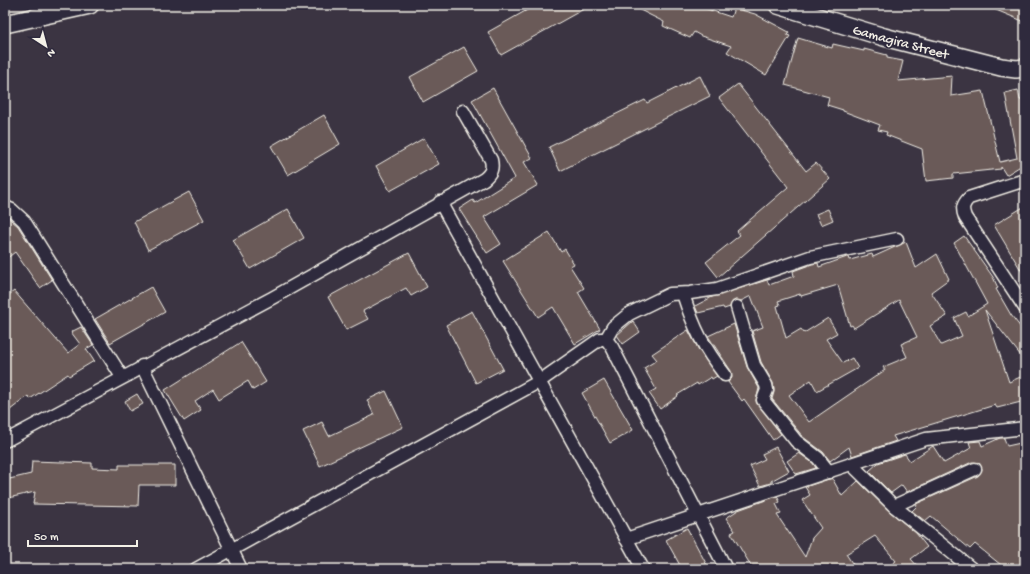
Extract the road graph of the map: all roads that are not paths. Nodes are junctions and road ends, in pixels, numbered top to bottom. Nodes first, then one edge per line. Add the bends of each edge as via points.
1 (90, 5) edge
2 (778, 5) edge
3 (5, 24) edge
4 (1025, 68) edge
5 (463, 111) dead end
6 (1025, 180) edge
7 (440, 202) junction
8 (5, 206) edge
9 (897, 239) dead end
10 (682, 294) junction
11 (737, 307) dead end
12 (1025, 308) edge
13 (606, 339) junction
14 (142, 366) junction
15 (725, 375) dead end
16 (122, 377) junction
17 (540, 381) junction
18 (1025, 428) edge
19 (5, 441) edge
20 (852, 465) junction
21 (975, 469) dead end
22 (829, 472) junction
23 (894, 506) junction
24 (698, 514) junction
25 (626, 539) junction
26 (232, 550) junction
27 (196, 569) edge
28 (241, 569) edge
29 (643, 569) edge
30 (726, 569) edge
31 (972, 569) edge

1 - 3 street
2 - 4 street, Gamagira Street via 891,39 1001,67
5 - 7 street via 491,160 492,168 484,179
6 - 12 street via 969,198 962,209
7 - 14 street via 272,298
7 - 17 street
8 - 16 street via 24,221
9 - 10 street via 810,257 717,289
10 - 13 street via 670,294 629,314 613,327
10 - 15 street via 706,349
11 - 22 street via 754,365 766,385 763,400 796,441 818,458
13 - 17 street via 600,339
13 - 24 street
14 - 16 street
14 - 26 street
16 - 19 street
17 - 25 street
17 - 26 street
18 - 20 street via 926,439
20 - 22 street
20 - 23 street
21 - 23 street
22 - 24 street
23 - 31 street
24 - 25 street
24 - 30 street
25 - 29 street
26 - 27 street
26 - 28 street

